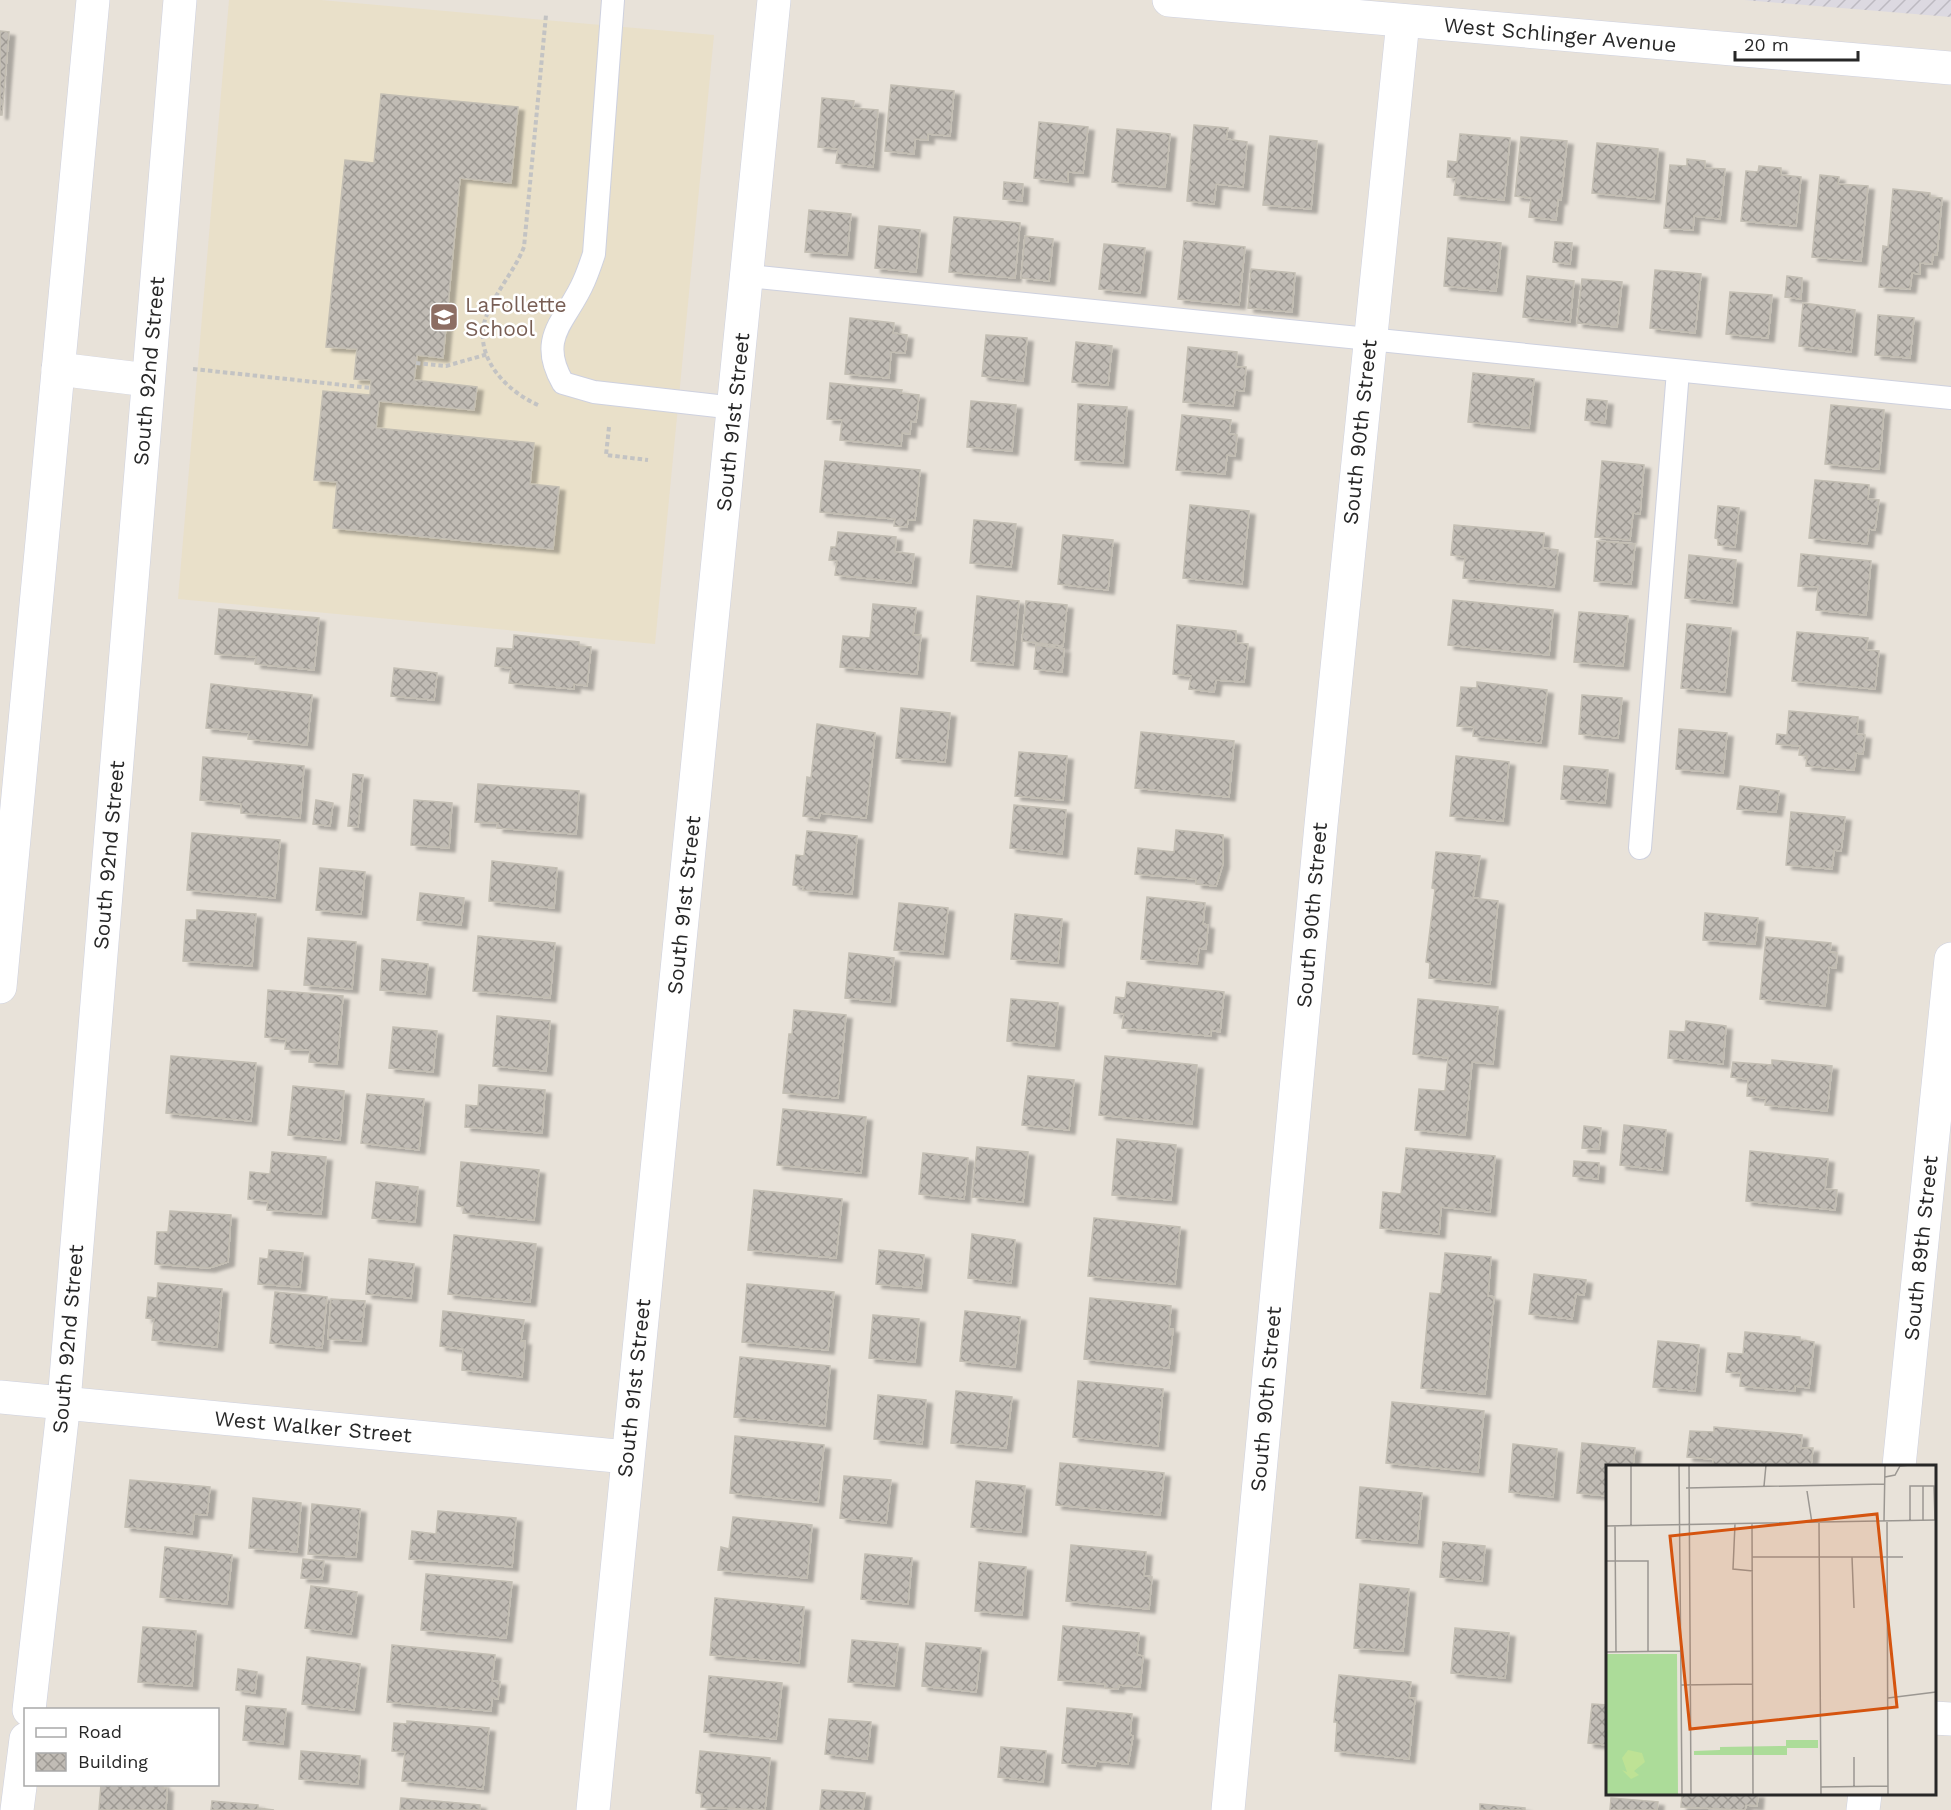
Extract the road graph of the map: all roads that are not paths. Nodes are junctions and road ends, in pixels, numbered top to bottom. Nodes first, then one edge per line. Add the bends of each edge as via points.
1 (93, 0) edge
2 (180, 0) edge
3 (613, 0) edge
4 (774, 0) edge
5 (1169, 0) edge
6 (1338, 8) edge
7 (1403, 21) junction
8 (1951, 68) edge
9 (748, 276) junction
10 (1370, 339) junction
11 (58, 369) junction
12 (1678, 371) junction
13 (148, 380) junction
14 (1951, 398) edge
15 (735, 408) junction
16 (1640, 848) dead end
17 (1951, 959) edge
18 (0, 987) edge
19 (0, 1397) edge
20 (64, 1402) junction
21 (627, 1457) junction
22 (1899, 1465) edge
23 (29, 1708) edge
24 (1936, 1718) edge
25 (1951, 1719) edge
26 (24, 1757) edge
27 (1865, 1795) edge
28 (18, 1810) edge
29 (592, 1810) edge
30 (1228, 1810) edge
31 (1863, 1810) edge

1 - 11 street
2 - 13 street, South 92nd Street
3 - 15 lane via 594,254 584,282 551,341 552,364 563,383 594,392
4 - 9 street, South 91st Street
5 - 6 street, West Schlinger Avenue
6 - 7 street, West Schlinger Avenue
7 - 8 street, West Schlinger Avenue
7 - 10 street, South 90th Street
9 - 10 lane
9 - 15 street, South 91st Street
10 - 12 lane
10 - 30 street, South 90th Street
11 - 13 street
11 - 18 street
12 - 14 lane
12 - 16 lane
13 - 20 street, South 92nd Street
15 - 21 street, South 91st Street
17 - 22 street, South 89th Street
19 - 20 street, West Walker Street
20 - 21 street, West Walker Street
20 - 23 street, South 92nd Street
21 - 29 street, South 91st Street
24 - 25 street
26 - 28 street
27 - 31 street

